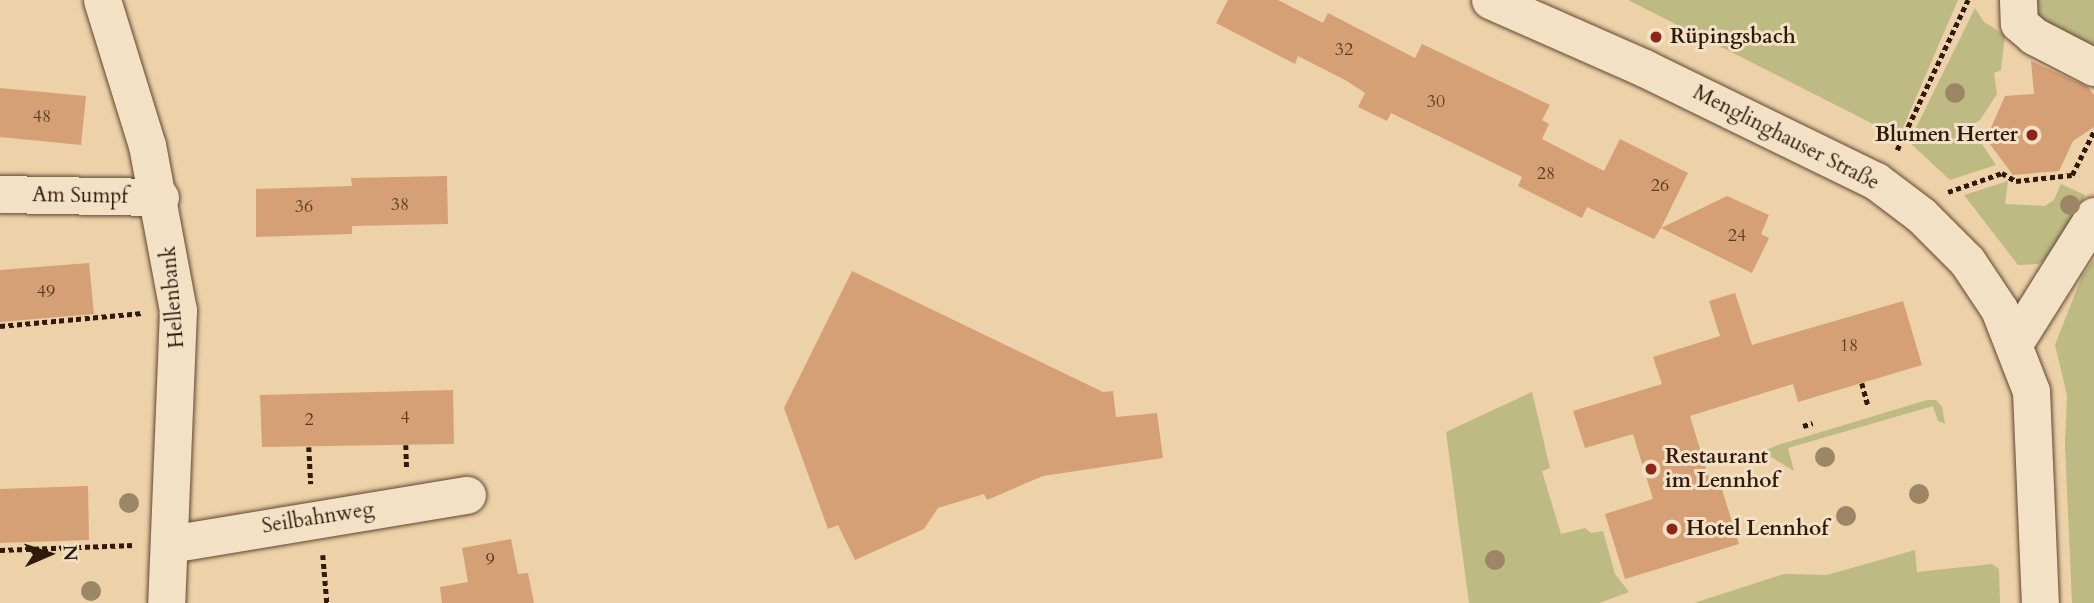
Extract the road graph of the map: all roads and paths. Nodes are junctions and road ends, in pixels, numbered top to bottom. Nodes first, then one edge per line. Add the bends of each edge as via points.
1 (102, 0) edge
2 (1490, 0) edge
3 (1968, 0) edge
4 (2018, 0) edge
5 (2094, 67) edge
6 (2094, 131) edge
7 (1897, 150) dead end
8 (1948, 191) dead end
9 (0, 194) edge
10 (160, 197) junction
11 (2094, 216) edge
12 (178, 310) junction
13 (0, 326) edge
14 (2015, 342) junction
15 (1862, 383) dead end
16 (1868, 406) dead end
17 (1813, 423) dead end
18 (1803, 426) dead end
19 (467, 495) dead end
20 (321, 517) junction
21 (170, 544) junction
22 (0, 550) edge
23 (2040, 593) edge
24 (166, 603) edge
25 (327, 603) edge

1 - 10 street, Hellenbank
2 - 14 street, Menglinghauser Straße via 1644,68 1876,181 1921,215 1967,261
3 - 7 path
4 - 5 street via 2019,23 2034,36
6 - 8 path via 2072,175 2015,181 2002,173
9 - 10 street, Am Sumpf
10 - 12 street, Hellenbank
11 - 14 street
12 - 13 path
12 - 21 street, Hellenbank
14 - 23 street, Menglinghauser Straße via 2031,391
15 - 16 path
17 - 18 path
19 - 20 street, Seilbahnweg
20 - 21 street, Seilbahnweg
20 - 25 path
21 - 22 path
21 - 24 street, Hellenbank

